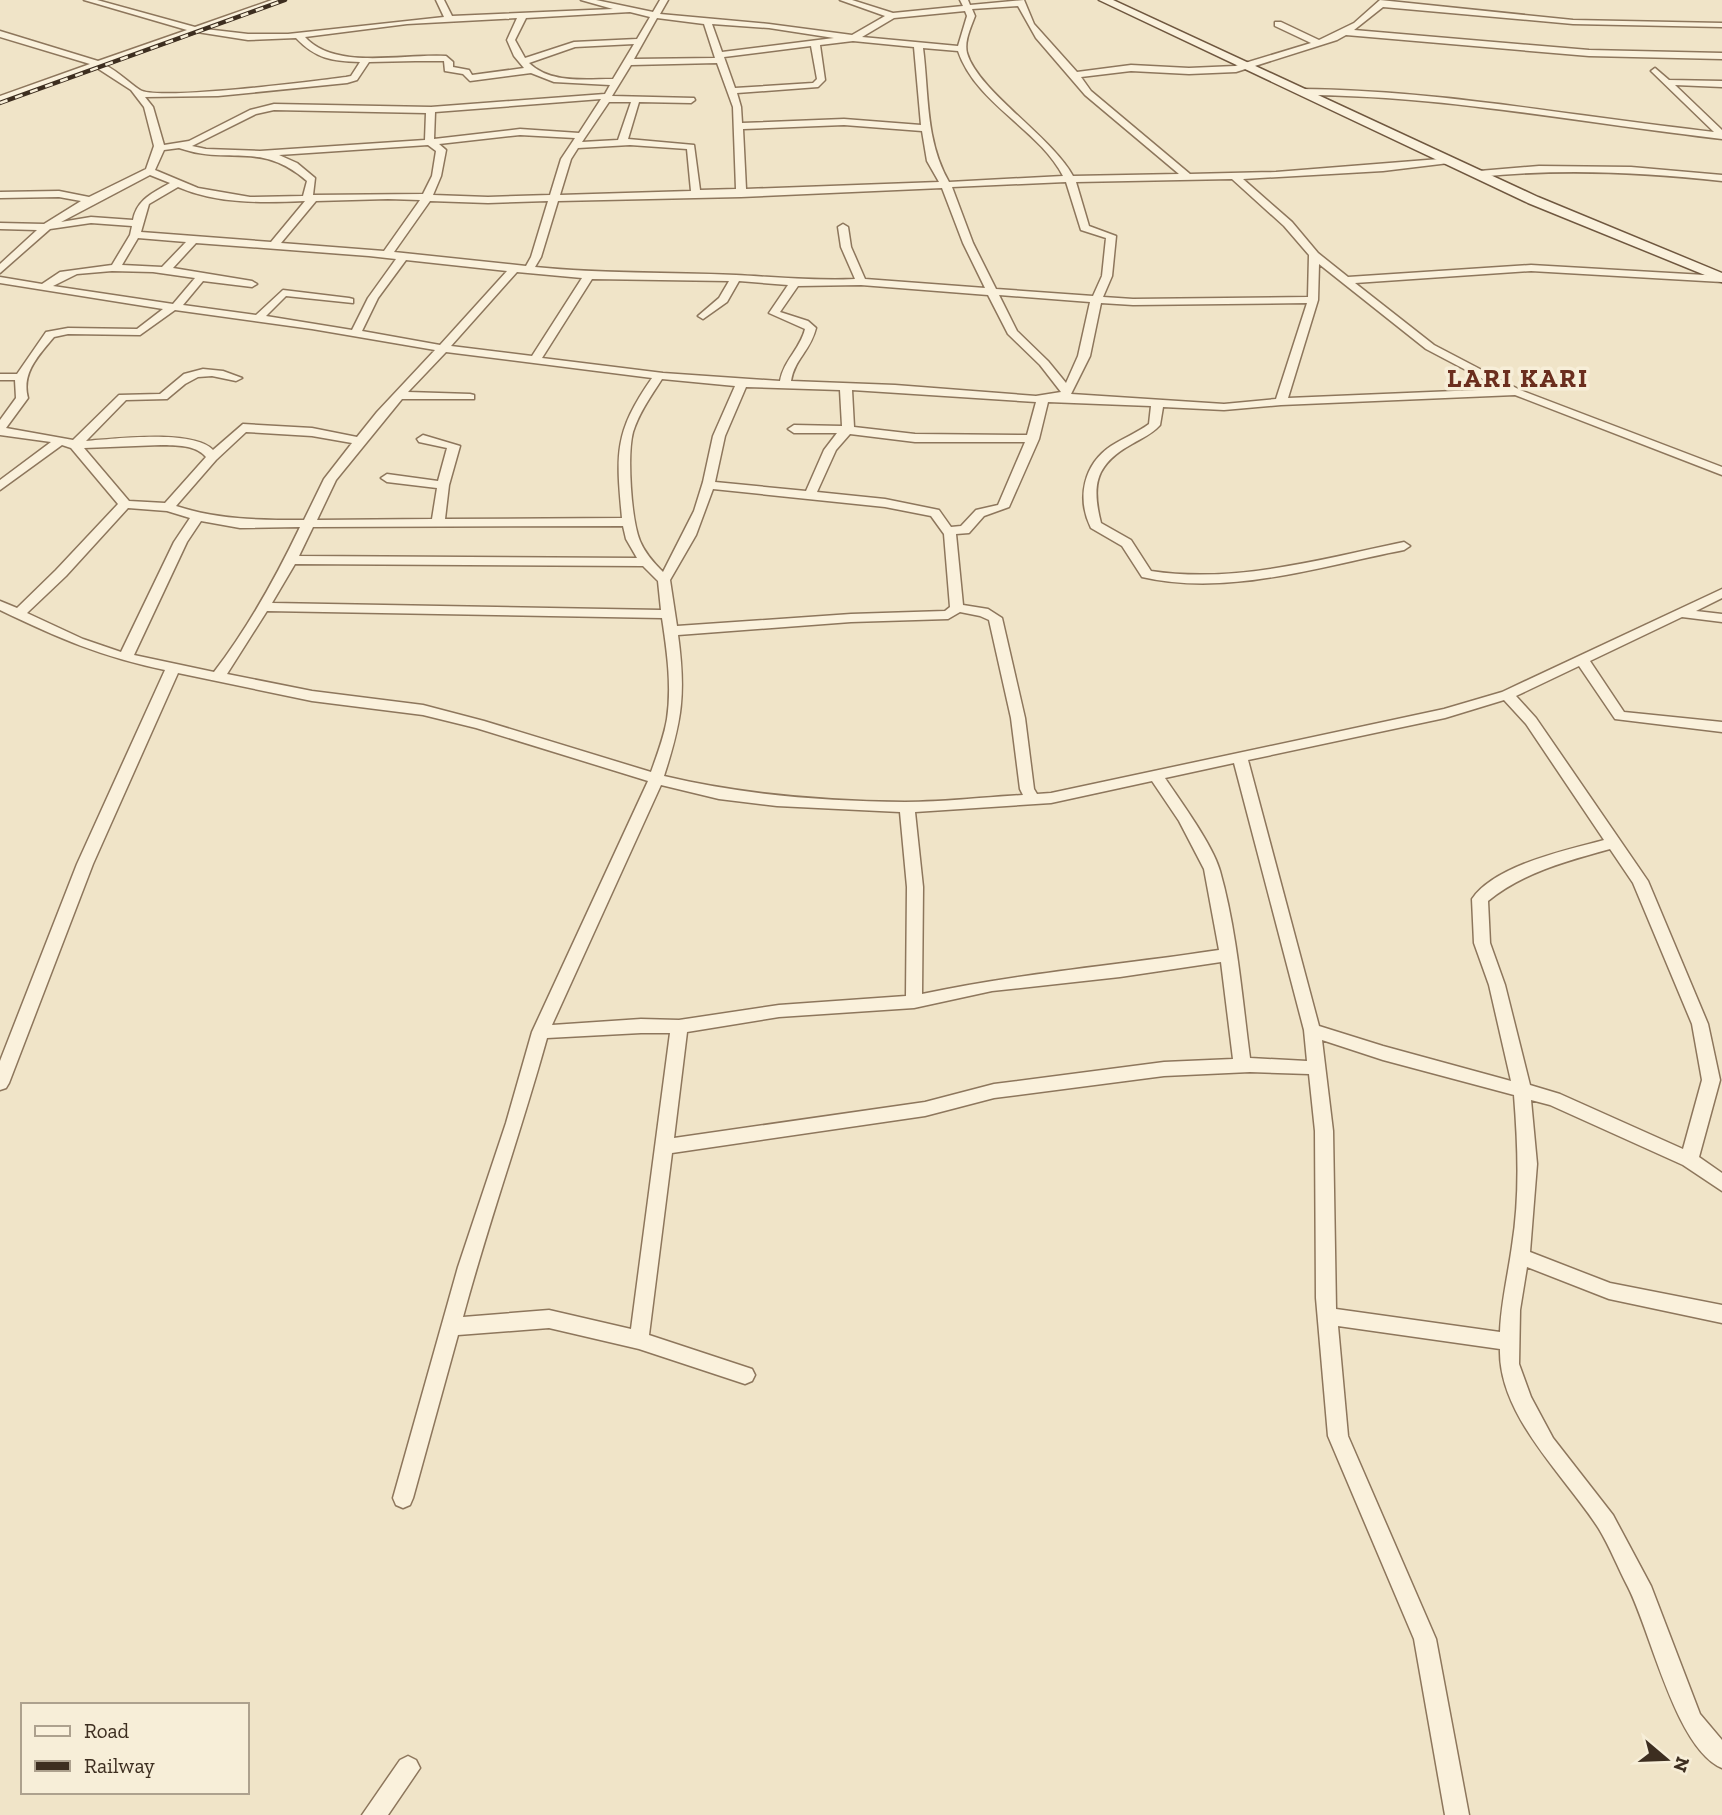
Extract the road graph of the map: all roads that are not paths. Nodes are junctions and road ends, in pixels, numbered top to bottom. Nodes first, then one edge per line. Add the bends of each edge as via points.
1 (88, 0) edge
2 (280, 0) edge
3 (440, 0) edge
4 (585, 0) edge
5 (664, 0) edge
6 (844, 0) edge
7 (1104, 0) edge
8 (1382, 1) edge
9 (1020, 2) edge
10 (965, 3) edge
11 (630, 10) junction
12 (655, 15) junction
13 (892, 16) junction
14 (522, 17) junction
15 (449, 19) junction
16 (707, 21) junction
17 (1278, 24) dead end
18 (1722, 25) edge
19 (195, 30) junction
20 (1345, 32) junction
21 (0, 34) edge
22 (298, 35) junction
23 (854, 38) junction
24 (640, 41) junction
25 (815, 43) junction
26 (1318, 43) junction
27 (918, 46) junction
28 (962, 49) junction
29 (1721, 57) edge
30 (720, 58) junction
31 (366, 60) junction
32 (523, 62) junction
33 (628, 62) junction
34 (96, 65) junction
35 (1245, 66) junction
36 (532, 70) junction
37 (1655, 71) dead end
38 (1077, 75) junction
39 (616, 82) junction
40 (1665, 82) junction
41 (1722, 84) edge
42 (0, 86) edge
43 (23, 90) junction
44 (732, 91) junction
45 (1301, 92) junction
46 (140, 93) junction
47 (607, 97) junction
48 (0, 99) edge
49 (636, 99) junction
50 (691, 100) dead end
51 (531, 102) junction
52 (431, 110) junction
53 (737, 126) junction
54 (925, 128) junction
55 (520, 132) junction
56 (1722, 136) edge
57 (577, 140) junction
58 (430, 142) junction
59 (622, 142) junction
60 (182, 146) junction
61 (158, 148) junction
62 (262, 153) junction
63 (1449, 160) junction
64 (150, 171) junction
65 (1479, 174) junction
66 (1233, 175) junction
67 (1188, 177) junction
68 (1722, 178) edge
69 (1070, 179) junction
70 (178, 183) junction
71 (944, 185) junction
72 (696, 194) junction
73 (741, 194) junction
74 (0, 195) edge
75 (427, 197) junction
76 (310, 198) junction
77 (554, 198) junction
78 (91, 200) junction
79 (137, 223) junction
80 (0, 226) edge
81 (46, 227) junction
82 (843, 227) dead end
83 (135, 235) junction
84 (194, 239) junction
85 (274, 245) junction
86 (386, 255) junction
87 (1314, 255) junction
88 (402, 257) junction
89 (115, 268) junction
90 (0, 270) edge
91 (165, 270) junction
92 (513, 270) junction
93 (528, 271) junction
94 (589, 276) junction
95 (203, 278) junction
96 (736, 278) junction
97 (1722, 279) edge
98 (0, 280) edge
99 (1349, 280) junction
100 (795, 282) junction
101 (861, 282) junction
102 (252, 284) dead end
103 (46, 286) junction
104 (993, 292) junction
105 (1096, 300) junction
106 (1313, 300) junction
107 (349, 301) dead end
108 (174, 307) junction
109 (703, 316) dead end
110 (259, 318) junction
111 (355, 334) junction
112 (440, 348) junction
113 (536, 359) junction
114 (659, 376) junction
115 (0, 377) edge
116 (20, 377) junction
117 (236, 378) dead end
118 (742, 383) junction
119 (785, 384) junction
120 (846, 388) junction
121 (1516, 393) junction
122 (1065, 394) junction
123 (399, 395) junction
124 (470, 397) dead end
125 (1043, 398) junction
126 (1281, 402) junction
127 (1157, 404) junction
128 (794, 429) dead end
129 (0, 430) edge
130 (848, 430) junction
131 (423, 439) dead end
132 (1033, 439) junction
133 (61, 440) junction
134 (359, 441) junction
135 (75, 445) junction
136 (212, 457) junction
137 (1722, 471) edge
138 (387, 478) dead end
139 (443, 485) junction
140 (709, 485) junction
141 (0, 486) edge
142 (810, 495) junction
143 (124, 504) junction
144 (167, 507) junction
145 (198, 517) junction
146 (627, 522) junction
147 (438, 523) junction
148 (309, 524) junction
149 (948, 531) junction
150 (1404, 546) dead end
151 (291, 559) junction
152 (645, 562) junction
153 (664, 580) junction
154 (1722, 593) edge
155 (0, 605) edge
156 (263, 607) junction
157 (957, 608) junction
158 (1682, 613) junction
159 (18, 614) junction
160 (1722, 618) edge
161 (670, 622) junction
162 (126, 658) junction
163 (1583, 661) junction
164 (173, 668) junction
165 (217, 677) junction
166 (1507, 695) junction
167 (1722, 727) edge
168 (1240, 759) junction
169 (1157, 777) junction
170 (656, 779) junction
171 (1033, 799) junction
172 (907, 807) junction
173 (1614, 843) junction
174 (1228, 955) junction
175 (914, 1002) junction
176 (679, 1027) junction
177 (1312, 1030) junction
178 (540, 1032) junction
179 (1242, 1065) junction
180 (1316, 1068) junction
181 (0, 1083) edge
182 (1522, 1090) junction
183 (664, 1147) junction
184 (1689, 1160) junction
185 (1722, 1183) edge
186 (1520, 1256) junction
187 (1722, 1314) edge
188 (1328, 1316) junction
189 (451, 1327) junction
190 (639, 1340) junction
191 (1509, 1342) junction
192 (745, 1375) dead end
193 (403, 1498) dead end
194 (1722, 1757) edge
195 (408, 1768) dead end
196 (374, 1815) edge
197 (1457, 1815) edge

1 - 19 street
2 - 19 street
3 - 15 street
4 - 11 street
5 - 12 street
6 - 13 street
7 - 35 street
8 - 18 street via 1573,22
8 - 20 street
9 - 10 street
9 - 38 street via 1026,18
10 - 13 street via 938,13
10 - 28 street via 971,16
11 - 12 street
11 - 14 street
12 - 16 street
12 - 24 street
13 - 23 street
14 - 15 street
14 - 32 street via 511,40
15 - 22 street
16 - 23 street
16 - 30 street
17 - 26 street
19 - 22 street via 248,37
19 - 34 street
20 - 26 street
20 - 29 street via 1589,53
21 - 34 street
22 - 31 street via 316,52
23 - 25 street
23 - 27 street
24 - 32 street via 574,45
24 - 33 street
25 - 30 street
25 - 44 street via 821,80 815,85
26 - 35 street
27 - 28 street
27 - 54 street
28 - 69 street via 964,60 1033,132
30 - 33 street
30 - 44 street
31 - 36 street via 446,59 448,69 466,72 470,78
31 - 46 street via 354,78 347,80 216,94
32 - 36 street
33 - 39 street
34 - 43 street
34 - 46 street
35 - 38 street via 1216,72 1131,68
35 - 45 street
36 - 39 street via 547,80
37 - 40 street
38 - 67 street via 1088,93
39 - 47 street
40 - 41 street
40 - 56 street
42 - 43 street
43 - 48 street
44 - 53 street
45 - 56 street via 1462,100
45 - 63 street
46 - 61 street via 154,120
47 - 49 street
47 - 51 street
47 - 57 street
49 - 50 street
49 - 59 street
51 - 52 street
51 - 55 street
52 - 58 street
52 - 60 street via 274,107 253,112
53 - 54 street via 844,122
53 - 73 street
54 - 71 street via 932,161
55 - 57 street
55 - 58 street
57 - 59 street
57 - 77 street
58 - 62 street
58 - 75 street via 441,150 442,161
59 - 72 street via 691,147
60 - 61 street
60 - 62 street
61 - 64 street
62 - 76 street via 290,162 312,180
63 - 65 street
63 - 66 street
64 - 70 street
64 - 78 street
65 - 68 street via 1629,169
65 - 97 street
66 - 67 street
66 - 87 street via 1288,224
67 - 69 street
69 - 71 street
69 - 105 street via 1085,228 1111,236 1107,276
70 - 76 street via 196,191 250,200
70 - 79 street via 145,202
71 - 73 street
71 - 104 street
72 - 73 street
72 - 77 street
74 - 78 street via 59,194
75 - 76 street
75 - 77 street
75 - 86 street
76 - 85 street
77 - 93 street
78 - 81 street
79 - 81 street via 91,220
79 - 83 street
80 - 81 street
81 - 90 street
82 - 101 street
83 - 84 street
83 - 89 street
84 - 85 street
84 - 91 street
85 - 86 street
86 - 88 street
87 - 99 street
87 - 106 street
88 - 92 street
88 - 111 street
89 - 91 street
89 - 103 street via 66,273
91 - 95 street
92 - 93 street
92 - 112 street
93 - 94 street
94 - 96 street
94 - 113 street
95 - 102 street
95 - 108 street
96 - 100 street
96 - 109 street via 723,300
97 - 99 street via 1531,268
98 - 103 street
99 - 121 street via 1430,347
100 - 101 street
100 - 119 street via 774,313 804,323 811,328 811,335 788,367
101 - 104 street
103 - 108 street
104 - 105 street
104 - 122 street via 1012,332 1044,363
105 - 106 street
105 - 122 street via 1084,356
106 - 126 street
107 - 110 street via 283,293
108 - 110 street
108 - 116 street via 140,332 50,334
110 - 111 street
111 - 112 street
112 - 113 street
112 - 123 street
113 - 114 street
114 - 118 street
114 - 146 street via 625,443
115 - 116 street
116 - 129 street via 22,398
117 - 135 street via 198,372 163,397 123,397
118 - 119 street
118 - 140 street via 726,414
119 - 120 street
120 - 125 street
120 - 130 street
121 - 126 street
121 - 137 street
122 - 125 street
122 - 127 street
123 - 124 street
123 - 134 street
125 - 132 street
126 - 127 street via 1224,407
127 - 150 street via 1156,423 1101,460 1089,480 1095,525 1127,543 1147,575 1218,578 1264,573
128 - 130 street
129 - 133 street
130 - 132 street via 915,438
130 - 142 street via 832,446
131 - 139 street via 454,446
132 - 149 street via 1003,507 980,513 965,530
133 - 135 street
133 - 141 street
134 - 136 street via 247,427
134 - 148 street via 330,479
135 - 136 street via 189,445 204,448
135 - 143 street
136 - 144 street
138 - 139 street
139 - 147 street
140 - 142 street
140 - 153 street via 693,531
142 - 149 street via 935,513
143 - 144 street
143 - 159 street
144 - 145 street
145 - 148 street via 240,524
145 - 162 street via 187,528 160,589 136,628
146 - 147 street
146 - 152 street
147 - 148 street
148 - 151 street
149 - 157 street
151 - 152 street
151 - 156 street
152 - 153 street
153 - 161 street
154 - 158 street
155 - 159 street
156 - 161 street via 487,610 634,616
156 - 165 street
157 - 161 street via 948,615
157 - 171 street via 995,618 1018,718 1027,789
158 - 160 street
158 - 163 street
159 - 162 street
161 - 170 street via 675,710
162 - 164 street
163 - 166 street
163 - 167 street via 1620,716
164 - 165 street
164 - 181 street via 85,864
165 - 170 street via 312,696 423,710
166 - 168 street
166 - 173 street via 1531,721
168 - 169 street
168 - 177 street
169 - 171 street
169 - 174 street via 1212,869
170 - 172 street via 777,801
170 - 178 street
171 - 172 street
172 - 175 street via 915,887
173 - 182 street via 1498,882 1480,900 1482,943
173 - 184 street via 1640,881 1700,1024 1710,1080
174 - 175 street via 992,985
174 - 179 street
175 - 176 street via 779,1011
176 - 178 street
176 - 183 street
177 - 180 street
177 - 182 street
178 - 189 street
179 - 180 street
179 - 183 street via 1164,1069 994,1091 925,1109
180 - 188 street via 1324,1131
182 - 184 street via 1555,1099
182 - 186 street via 1528,1164
183 - 190 street
184 - 185 street
186 - 187 street via 1609,1291
186 - 191 street
188 - 191 street
188 - 197 street via 1338,1436 1425,1639
189 - 190 street via 549,1319
189 - 193 street
190 - 192 street
191 - 194 street via 1509,1364 1522,1400 1546,1444 1605,1522 1643,1594 1692,1722
195 - 196 street

